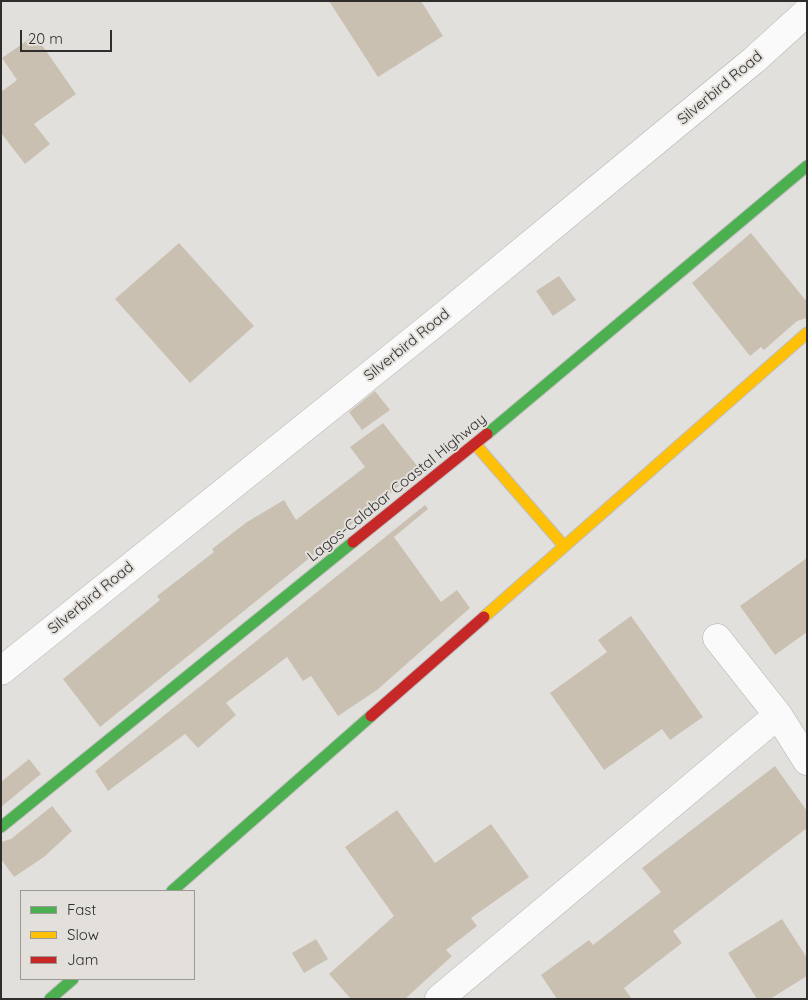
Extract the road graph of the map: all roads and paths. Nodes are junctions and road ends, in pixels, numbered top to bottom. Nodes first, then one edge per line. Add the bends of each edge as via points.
1 (807, 12) edge
2 (807, 166) edge
3 (807, 333) edge
4 (475, 444) junction
5 (564, 546) junction
6 (717, 638) dead end
7 (1, 670) edge
8 (778, 715) junction
9 (807, 761) edge
10 (1, 828) edge
11 (173, 890) edge
12 (72, 980) edge
13 (50, 999) edge
14 (439, 999) edge

1 - 7 street, Silverbird Road via 754,60 446,314
2 - 4 highway, Lagos-Calabar Coastal Highway
3 - 5 highway
4 - 5 highway
4 - 10 highway, Lagos-Calabar Coastal Highway
5 - 11 highway
6 - 8 street
8 - 9 street
8 - 14 street
12 - 13 highway

